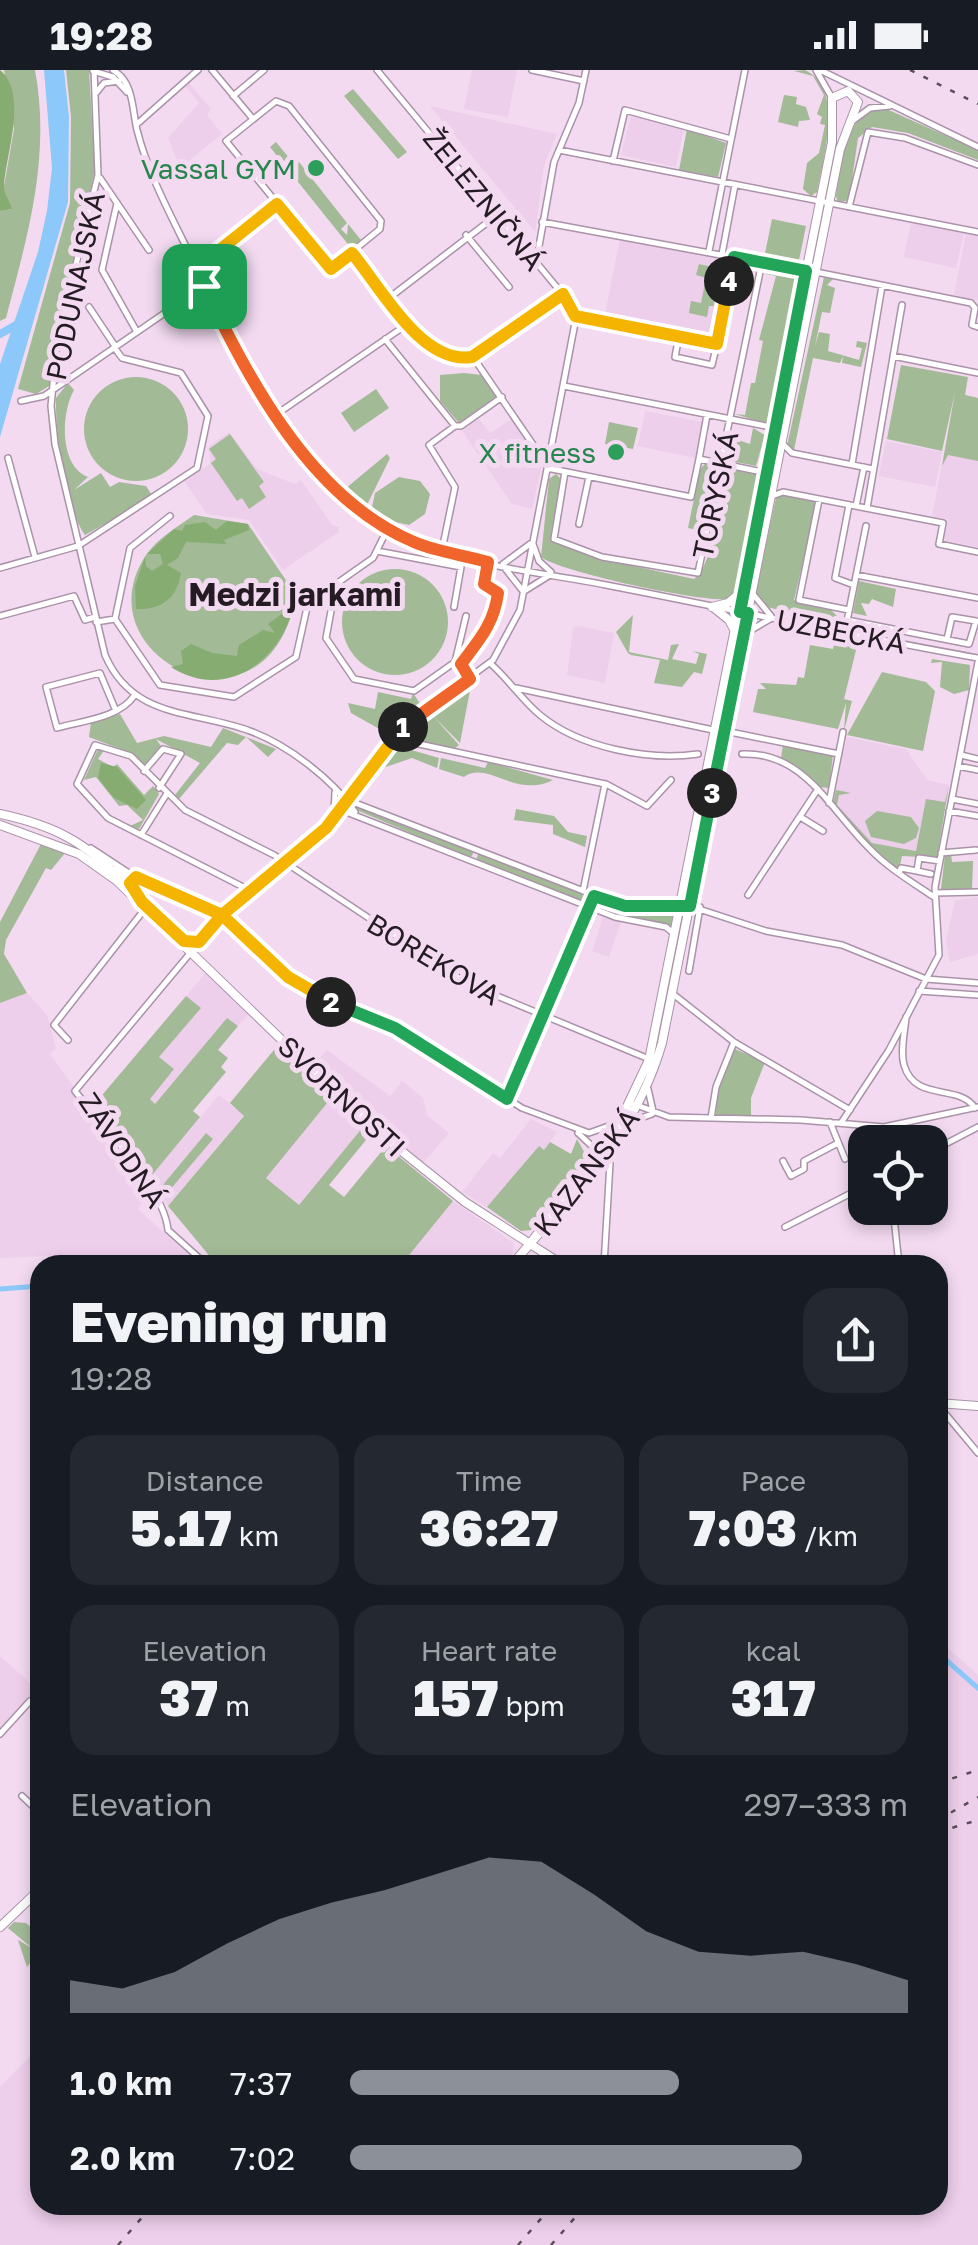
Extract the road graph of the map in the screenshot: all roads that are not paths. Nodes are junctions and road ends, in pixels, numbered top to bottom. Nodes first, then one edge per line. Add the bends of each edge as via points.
1 (94, 70) edge
2 (113, 70) edge
3 (198, 70) edge
4 (212, 70) edge
5 (264, 70) edge
6 (377, 70) edge
7 (532, 70) edge
8 (586, 70) edge
9 (745, 70) edge
10 (818, 70) edge
11 (540, 72) edge
12 (839, 80) junction
13 (119, 81) junction
14 (584, 81) junction
15 (860, 90) junction
16 (95, 96) junction
17 (233, 96) junction
18 (130, 98) junction
19 (832, 98) junction
20 (858, 102) junction
21 (893, 106) junction
22 (252, 119) junction
23 (849, 124) junction
24 (136, 125) junction
25 (731, 140) junction
26 (978, 147) edge
27 (558, 150) junction
28 (614, 161) junction
29 (978, 165) edge
30 (98, 176) junction
31 (723, 183) junction
32 (735, 185) junction
33 (116, 203) junction
34 (824, 203) junction
35 (277, 204) junction
36 (849, 208) junction
37 (497, 215) junction
38 (542, 222) junction
39 (978, 232) edge
40 (466, 235) junction
41 (522, 245) junction
42 (539, 246) junction
43 (149, 250) dead end
44 (709, 251) junction
45 (352, 253) junction
46 (722, 254) junction
47 (734, 257) junction
48 (536, 262) junction
49 (762, 262) junction
50 (196, 269) junction
51 (811, 271) junction
52 (204, 286) junction
53 (882, 286) junction
54 (509, 287) dead end
55 (563, 294) junction
56 (390, 298) junction
57 (902, 304) dead end
58 (89, 307) dead end
59 (575, 316) junction
60 (409, 323) junction
61 (978, 326) edge
62 (137, 332) junction
63 (680, 336) junction
64 (385, 339) junction
65 (717, 344) junction
66 (115, 346) junction
67 (893, 356) junction
68 (472, 357) junction
69 (978, 373) edge
70 (564, 386) junction
71 (53, 388) junction
72 (502, 398) junction
73 (21, 401) dead end
74 (707, 415) junction
75 (274, 416) junction
76 (730, 419) junction
77 (455, 426) junction
78 (776, 428) junction
79 (553, 442) junction
80 (782, 443) junction
81 (538, 448) junction
82 (8, 458) dead end
83 (699, 459) junction
84 (722, 464) junction
85 (852, 464) junction
86 (864, 467) junction
87 (547, 468) junction
88 (874, 469) junction
89 (564, 472) junction
90 (767, 473) junction
91 (589, 477) junction
92 (771, 497) junction
93 (820, 499) junction
94 (853, 505) junction
95 (866, 508) junction
96 (170, 516) dead end
97 (579, 524) dead end
98 (866, 526) dead end
99 (388, 528) junction
100 (532, 542) junction
101 (78, 546) junction
102 (442, 550) junction
103 (377, 551) junction
104 (978, 552) edge
105 (36, 558) junction
106 (488, 562) junction
107 (501, 565) junction
108 (0, 568) edge
109 (527, 570) junction
110 (553, 574) junction
111 (858, 575) junction
112 (336, 584) junction
113 (854, 586) junction
114 (748, 590) junction
115 (523, 592) junction
116 (978, 598) edge
117 (712, 606) junction
118 (454, 607) dead end
119 (849, 610) junction
120 (744, 612) junction
121 (0, 616) edge
122 (466, 616) dead end
123 (773, 618) junction
124 (115, 619) junction
125 (96, 620) junction
126 (847, 620) junction
127 (977, 620) edge
128 (844, 632) junction
129 (739, 635) junction
130 (947, 640) junction
131 (978, 660) edge
132 (490, 663) junction
133 (470, 679) junction
134 (977, 679) edge
135 (516, 688) junction
136 (134, 696) junction
137 (116, 711) junction
138 (969, 712) junction
139 (978, 713) edge
140 (967, 723) junction
141 (978, 725) edge
142 (720, 731) junction
143 (843, 732) dead end
144 (390, 738) junction
145 (698, 754) dead end
146 (742, 754) dead end
147 (838, 754) junction
148 (960, 755) junction
149 (978, 759) edge
150 (958, 766) junction
151 (978, 770) edge
152 (144, 771) junction
153 (672, 780) dead end
154 (358, 784) junction
155 (605, 784) junction
156 (159, 788) junction
157 (817, 788) junction
158 (832, 788) junction
159 (334, 789) junction
160 (166, 795) junction
161 (952, 799) junction
162 (347, 800) junction
163 (829, 803) junction
164 (978, 804) edge
165 (364, 806) junction
166 (341, 810) junction
167 (950, 811) junction
168 (355, 812) junction
169 (0, 814) edge
170 (978, 816) edge
171 (802, 818) dead end
172 (332, 820) junction
173 (0, 825) edge
174 (823, 831) dead end
175 (140, 836) junction
176 (91, 848) junction
177 (976, 850) edge
178 (942, 853) junction
179 (79, 854) junction
180 (940, 862) junction
181 (284, 864) junction
182 (110, 867) junction
183 (899, 872) junction
184 (917, 872) junction
185 (930, 874) dead end
186 (136, 877) junction
187 (130, 886) junction
188 (251, 891) junction
189 (583, 891) junction
190 (978, 892) edge
191 (594, 896) junction
192 (748, 896) dead end
193 (935, 896) junction
194 (142, 902) junction
195 (693, 906) junction
196 (590, 908) junction
197 (222, 915) junction
198 (140, 920) junction
199 (163, 921) junction
200 (675, 936) junction
201 (196, 946) junction
202 (689, 971) dead end
203 (926, 979) junction
204 (978, 983) edge
205 (919, 990) junction
206 (938, 992) junction
207 (978, 995) edge
208 (676, 997) junction
209 (906, 1014) junction
210 (542, 1018) junction
211 (68, 1040) dead end
212 (734, 1042) junction
213 (645, 1057) junction
214 (648, 1089) junction
215 (507, 1099) junction
216 (635, 1105) junction
217 (976, 1108) edge
218 (850, 1110) junction
219 (655, 1114) junction
220 (711, 1118) junction
221 (626, 1120) junction
222 (830, 1122) junction
223 (841, 1123) junction
224 (978, 1127) edge
225 (576, 1131) junction
226 (838, 1143) junction
227 (948, 1143) edge
228 (601, 1157) junction
229 (845, 1159) dead end
230 (783, 1161) dead end
231 (848, 1194) edge
232 (895, 1225) edge
233 (785, 1226) dead end
234 (539, 1233) junction
235 (517, 1237) junction
236 (529, 1245) junction
237 (545, 1254) junction
238 (195, 1255) edge
239 (515, 1255) edge
240 (520, 1255) edge
241 (541, 1255) edge
242 (605, 1255) edge
243 (898, 1255) edge
244 (948, 1404) edge
245 (978, 1406) edge
246 (948, 1416) edge
247 (978, 1453) edge
248 (30, 1701) edge
249 (0, 1734) edge
250 (22, 1796) dead end
251 (30, 1803) edge
252 (30, 1899) edge
253 (0, 1926) edge

1 - 13 street
1 - 16 street, PODUNAJSKÁ
2 - 18 street via 126,81
3 - 24 street
4 - 17 street
5 - 17 street
6 - 37 street, ŽELEZNIČNÁ
7 - 11 street
8 - 14 street
9 - 25 street
10 - 12 street
10 - 19 street
11 - 14 street
12 - 15 street
12 - 19 street, KAZANSKÁ
13 - 16 street via 104,83
13 - 18 street
14 - 27 street
15 - 20 street, KAZANSKÁ
15 - 21 street
16 - 30 street, PODUNAJSKÁ
17 - 22 street
18 - 24 street, UZBECKÁ
19 - 20 main road via 846,90
19 - 34 main road, KAZANSKÁ
20 - 23 main road, KAZANSKÁ
21 - 23 street via 870,108
21 - 26 street
22 - 35 street via 226,141
22 - 45 street via 280,100 381,221
23 - 34 main road, KAZANSKÁ
24 - 50 street, UZBECKÁ
25 - 28 street via 625,110
25 - 31 street
27 - 28 street
27 - 38 street
28 - 31 street
29 - 36 street via 905,138 866,132
30 - 33 street
30 - 71 street, PODUNAJSKÁ via 57,342
31 - 32 street
31 - 44 street
32 - 34 street
32 - 46 street
33 - 43 street
33 - 62 street via 102,270
34 - 36 street
34 - 51 main road, KAZANSKÁ
35 - 45 street via 331,269
35 - 50 street
36 - 39 street
37 - 40 street
37 - 41 street, ŽELEZNIČNÁ
38 - 42 street
38 - 44 street
40 - 54 street
40 - 56 street
41 - 42 street via 532,251
41 - 48 street, ŽELEZNIČNÁ
42 - 48 street
44 - 46 street
45 - 56 street
46 - 47 street
47 - 49 street
47 - 65 street
48 - 55 street, ŽELEZNIČNÁ
49 - 51 street
49 - 76 street, TORYSKÁ
50 - 52 street, UZBECKÁ
51 - 53 street
51 - 78 main road, KAZANSKÁ
51 - 80 main road, KAZANSKÁ
52 - 62 street
52 - 75 street, UZBECKÁ
53 - 61 street via 972,304 972,325
53 - 85 street
55 - 59 street, ŽELEZNIČNÁ
55 - 68 street
56 - 60 street
57 - 67 street
58 - 66 street
59 - 63 street
59 - 70 street
60 - 64 street
60 - 68 street via 443,353
62 - 66 street
63 - 65 street
63 - 65 street via 675,358 712,365
64 - 75 street
64 - 77 street
66 - 71 street
66 - 101 street via 122,358 180,371 207,412 207,424 197,468
67 - 69 street
67 - 88 street
68 - 72 street
70 - 74 street
70 - 79 street
71 - 73 street
71 - 101 street, PODUNAJSKÁ via 54,444
72 - 77 street
72 - 81 street
74 - 76 street
74 - 83 street
75 - 99 street, UZBECKÁ via 322,472
76 - 78 street
76 - 84 street, TORYSKÁ
77 - 102 street via 428,445 455,486
78 - 90 main road, KAZANSKÁ
79 - 81 street
79 - 87 street
80 - 85 street via 792,453
80 - 92 main road, KAZANSKÁ
81 - 87 street
82 - 105 street
83 - 84 street
83 - 91 street via 691,497
84 - 89 street, TORYSKÁ via 702,563 693,575 602,557 554,539
84 - 90 street
85 - 86 street
86 - 88 street
86 - 94 street
87 - 89 street
87 - 100 street
88 - 95 street
89 - 91 street
90 - 114 main road, KAZANSKÁ
91 - 97 street
92 - 93 street via 782,492
92 - 114 main road, KAZANSKÁ
93 - 94 street
93 - 119 street via 800,600
94 - 95 street
94 - 113 street via 834,578
95 - 104 street via 943,522 939,544
96 - 124 street via 130,548
98 - 111 street
99 - 102 street, UZBECKÁ
99 - 103 street
100 - 107 street
100 - 109 street
100 - 110 street
101 - 105 street
101 - 125 street, PODUNAJSKÁ
102 - 106 street, UZBECKÁ
103 - 112 street
103 - 118 street via 461,567
105 - 108 street
106 - 107 street, UZBECKÁ
106 - 133 street via 484,584 498,593 483,638 461,666
107 - 109 street, UZBECKÁ
107 - 115 street
109 - 110 street, UZBECKÁ
109 - 115 street
110 - 115 street
110 - 117 street, UZBECKÁ
111 - 113 street
111 - 116 street
112 - 122 street via 326,638 361,683 414,691 454,663
112 - 124 street via 308,603 294,659 231,698 162,686
113 - 119 street
114 - 117 main road
114 - 120 main road, KAZANSKÁ
114 - 123 street
115 - 132 street via 511,634
117 - 120 street, UZBECKÁ
117 - 129 main road
119 - 126 street
120 - 123 street, UZBECKÁ
120 - 129 main road, KAZANSKÁ
121 - 125 street via 74,596 84,620
123 - 128 street, UZBECKÁ
123 - 129 street
124 - 125 street
125 - 136 street, PODUNAJSKÁ via 109,664
126 - 128 street
126 - 130 street
127 - 130 street via 968,644
127 - 130 street via 952,616
128 - 131 street, UZBECKÁ
129 - 142 main road, KAZANSKÁ
131 - 134 street
132 - 133 street, ZÁVODNÁ
132 - 135 street
133 - 144 street, ZÁVODNÁ
134 - 138 street
135 - 142 street
135 - 145 street via 543,718 579,735 634,753
136 - 137 street
136 - 159 street via 162,711 262,736
137 - 137 street via 100,673 46,687 56,728
138 - 139 street
138 - 140 street
140 - 141 street
140 - 148 street
142 - 147 street
142 - 195 main road, KAZANSKÁ
143 - 147 street
144 - 154 street, ZÁVODNÁ
144 - 155 street
146 - 157 street via 786,762
147 - 158 street
148 - 149 street
148 - 150 street
150 - 151 street
150 - 161 street
152 - 156 street, BOREKOVA
152 - 156 street via 163,749 182,754
152 - 175 street, BOREKOVA via 131,756 98,743 76,784 108,818
153 - 155 street via 647,806
154 - 159 street
154 - 162 street, ZÁVODNÁ
154 - 165 street
155 - 189 street
156 - 160 street, BOREKOVA
157 - 158 street
157 - 163 street
157 - 192 street
158 - 163 street
159 - 162 street
159 - 172 street
160 - 175 street
160 - 181 street, BOREKOVA
161 - 164 street
161 - 167 street
162 - 165 street
162 - 166 street, ZÁVODNÁ
162 - 168 street
163 - 183 street
165 - 189 street
166 - 168 street
166 - 172 street, ZÁVODNÁ
167 - 170 street
167 - 178 street
168 - 196 street
169 - 176 main road, SVORNOSTI
171 - 174 street
172 - 181 street, ZÁVODNÁ
173 - 179 main road, SVORNOSTI
175 - 188 street
176 - 182 main road, SVORNOSTI
176 - 186 street
177 - 178 street
178 - 180 street
179 - 182 street
179 - 194 main road, SVORNOSTI
180 - 184 street via 920,858
180 - 193 street
181 - 188 street, ZÁVODNÁ
181 - 210 street, BOREKOVA via 468,984
182 - 186 street
182 - 187 main road, SVORNOSTI
183 - 184 street
183 - 193 street
184 - 185 street
186 - 187 main road
186 - 197 street
187 - 194 main road, SVORNOSTI
188 - 197 street, ZÁVODNÁ
189 - 191 street
190 - 193 street
191 - 195 street via 625,906
191 - 196 street
193 - 203 street via 940,950
194 - 198 street
194 - 199 main road, SVORNOSTI
195 - 200 main road, KAZANSKÁ
195 - 202 street
195 - 203 street via 766,931 842,945
195 - 208 main road, KAZANSKÁ
196 - 200 street via 666,927
196 - 210 street
197 - 201 street, ZÁVODNÁ
197 - 215 street via 308,990 395,1028
198 - 199 street
198 - 211 street via 54,1025
199 - 201 main road, SVORNOSTI
200 - 213 main road, KAZANSKÁ
201 - 235 main road, SVORNOSTI via 366,1122
201 - 238 street, ZÁVODNÁ via 75,1091 153,1192 168,1230
203 - 204 street
203 - 205 street
203 - 206 street
205 - 206 street
205 - 209 street
206 - 207 street
208 - 212 street
208 - 214 main road, KAZANSKÁ
209 - 217 street via 904,1061 914,1082
209 - 218 street
210 - 213 street, BOREKOVA
210 - 215 street
212 - 218 street
212 - 220 street
213 - 216 main road, KAZANSKÁ
214 - 216 main road, KAZANSKÁ
214 - 219 street
215 - 225 street
216 - 219 street
216 - 221 main road, KAZANSKÁ
217 - 223 street via 901,1126
218 - 223 street
219 - 220 street
219 - 221 street
220 - 222 street
221 - 225 street via 601,1132
221 - 228 main road, KAZANSKÁ
222 - 223 street
222 - 226 street
224 - 227 street
225 - 228 street
226 - 229 street
226 - 230 street via 791,1176
228 - 234 main road, KAZANSKÁ
228 - 242 street via 610,1163
231 - 233 street
232 - 243 street
234 - 235 main road
234 - 236 main road, KAZANSKÁ
234 - 237 main road
235 - 236 main road, SVORNOSTI
235 - 239 main road
236 - 237 main road, SVORNOSTI
236 - 240 main road, KAZANSKÁ
237 - 241 main road
244 - 245 main road
246 - 247 street
248 - 249 street
250 - 251 street
252 - 253 main road

